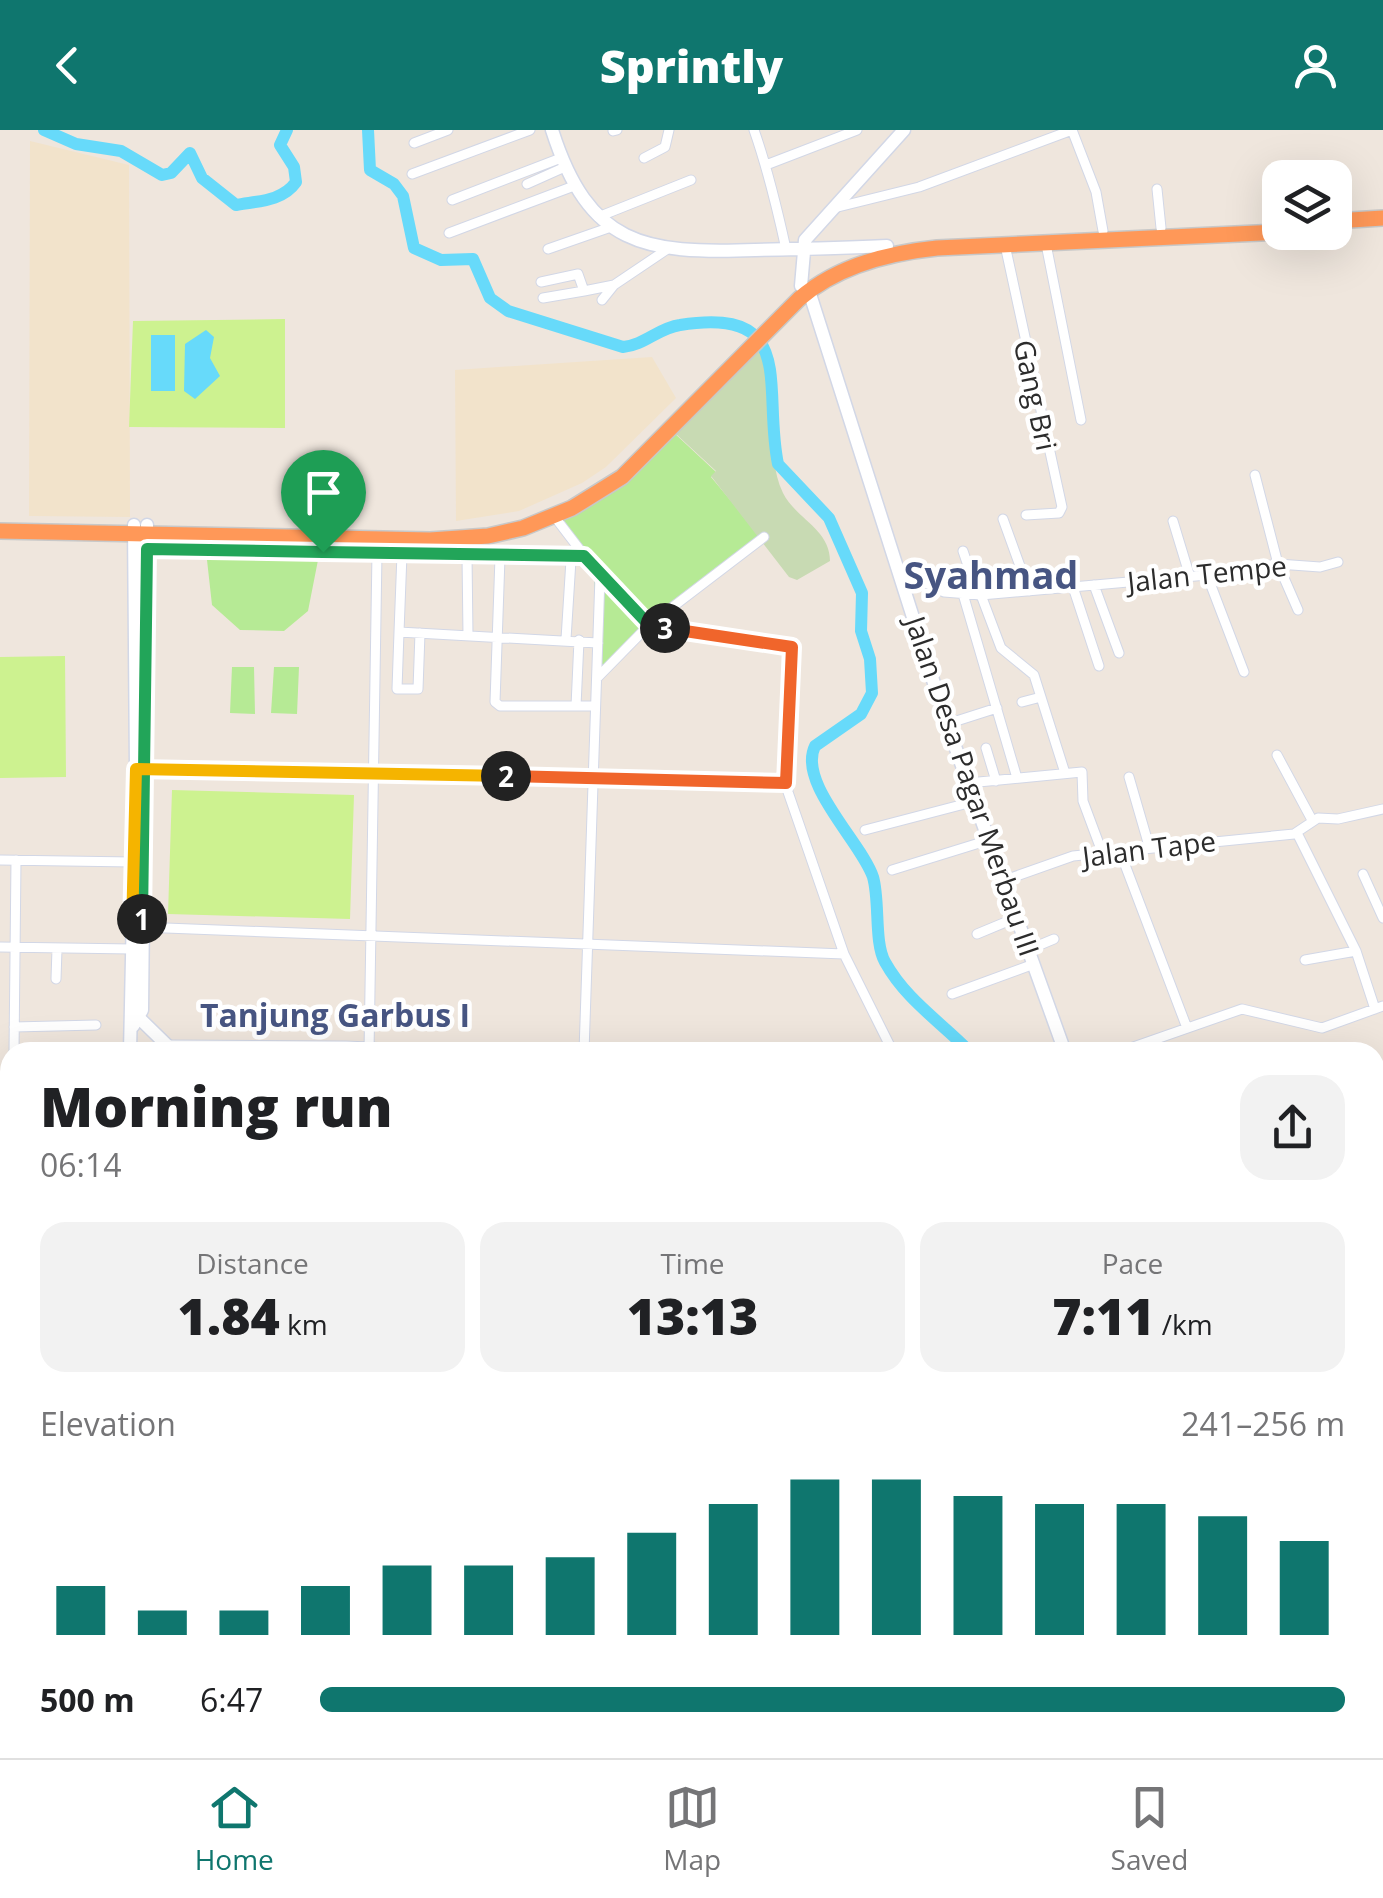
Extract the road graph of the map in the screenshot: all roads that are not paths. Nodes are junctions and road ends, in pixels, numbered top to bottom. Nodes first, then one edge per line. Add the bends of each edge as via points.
1 (448, 130) edge
2 (530, 130) edge
3 (552, 130) edge
4 (669, 130) edge
5 (754, 130) edge
6 (857, 130) edge
7 (904, 130) edge
8 (1072, 130) edge
9 (414, 142) dead end
10 (644, 158) dead end
11 (563, 163) junction
12 (766, 165) junction
13 (412, 174) dead end
14 (691, 180) dead end
15 (527, 184) dead end
16 (574, 186) junction
17 (1158, 189) dead end
18 (452, 200) dead end
19 (832, 208) junction
20 (598, 217) junction
21 (1383, 218) edge
22 (1352, 220) edge
23 (611, 227) junction
24 (1262, 227) edge
25 (1161, 228) junction
26 (1383, 228) edge
27 (1252, 229) junction
28 (1352, 229) edge
29 (1262, 230) edge
30 (1103, 231) junction
31 (449, 233) dead end
32 (1046, 244) junction
33 (1005, 245) junction
34 (887, 246) junction
35 (548, 249) dead end
36 (666, 250) junction
37 (786, 250) junction
38 (802, 250) junction
39 (541, 282) dead end
40 (614, 285) junction
41 (805, 289) junction
42 (584, 291) junction
43 (543, 298) dead end
44 (602, 300) dead end
45 (742, 350) junction
46 (1081, 420) dead end
47 (1255, 475) dead end
48 (1026, 515) dead end
49 (554, 516) junction
50 (1003, 518) dead end
51 (0, 521) edge
52 (1173, 522) dead end
53 (0, 530) edge
54 (142, 533) junction
55 (764, 537) dead end
56 (963, 551) dead end
57 (377, 553) junction
58 (402, 554) junction
59 (467, 556) junction
60 (584, 556) junction
61 (500, 557) junction
62 (571, 560) junction
63 (1338, 562) dead end
64 (1278, 564) junction
65 (900, 572) junction
66 (600, 576) junction
67 (1207, 576) junction
68 (1190, 577) junction
69 (1094, 585) junction
70 (1073, 587) junction
71 (1029, 591) junction
72 (963, 594) junction
73 (979, 595) junction
74 (1298, 610) dead end
75 (649, 625) junction
76 (974, 631) junction
77 (399, 632) junction
78 (420, 633) junction
79 (468, 635) junction
80 (496, 636) junction
81 (566, 639) junction
82 (598, 639) junction
83 (997, 639) junction
84 (579, 640) junction
85 (1118, 653) dead end
86 (615, 658) junction
87 (1099, 666) dead end
88 (1244, 672) dead end
89 (597, 678) junction
90 (377, 689) junction
91 (397, 690) junction
92 (1041, 697) junction
93 (1022, 702) dead end
94 (576, 706) junction
95 (594, 706) junction
96 (997, 708) junction
97 (947, 724) junction
98 (986, 748) dead end
99 (1277, 755) dead end
100 (142, 768) junction
101 (376, 772) junction
102 (1066, 773) junction
103 (1129, 777) dead end
104 (1017, 778) junction
105 (595, 779) junction
106 (996, 780) junction
107 (786, 783) junction
108 (968, 783) junction
109 (976, 801) junction
110 (1383, 809) edge
111 (1303, 828) junction
112 (865, 830) dead end
113 (989, 840) junction
114 (1148, 846) junction
115 (1120, 849) junction
116 (1102, 852) junction
117 (0, 860) edge
118 (16, 860) junction
119 (133, 862) junction
120 (892, 870) dead end
121 (1363, 874) dead end
122 (1005, 880) junction
123 (1018, 917) junction
124 (1383, 918) edge
125 (137, 928) junction
126 (977, 934) dead end
127 (370, 935) junction
128 (1054, 938) dead end
129 (585, 944) junction
130 (0, 947) edge
131 (16, 947) junction
132 (57, 949) junction
133 (132, 949) junction
134 (1030, 949) junction
135 (1356, 950) junction
136 (844, 954) junction
137 (1305, 960) dead end
138 (1034, 964) junction
139 (56, 980) dead end
140 (952, 994) dead end
141 (1379, 1008) edge
142 (0, 1013) edge
143 (14, 1013) junction
144 (136, 1016) junction
145 (96, 1026) dead end
146 (14, 1027) junction
147 (1187, 1028) junction
148 (14, 1042) edge
149 (132, 1042) edge
150 (164, 1042) edge
151 (369, 1042) edge
152 (584, 1042) edge
153 (888, 1042) edge
154 (1061, 1042) edge
155 (1147, 1042) edge

1 - 9 street
2 - 13 street
3 - 11 street
4 - 10 street via 665,147
5 - 12 street
6 - 12 street
7 - 19 street
8 - 19 street via 919,187
8 - 30 street
11 - 15 street
11 - 16 street
11 - 18 street
12 - 37 street
14 - 20 street
16 - 20 street
16 - 31 street
17 - 25 street
19 - 38 street
20 - 23 street
21 - 22 highway
23 - 35 street
23 - 36 street
24 - 27 highway
25 - 27 highway
25 - 30 highway
26 - 28 highway
27 - 29 highway
27 - 32 highway
30 - 34 highway
32 - 33 highway
32 - 46 street
33 - 41 highway via 899,252
33 - 48 street, Gang Bri via 1062,507
34 - 38 street
34 - 41 highway via 830,267
36 - 37 street
36 - 40 street
37 - 38 street
38 - 41 street
39 - 42 street via 578,274
40 - 42 street
40 - 44 street
41 - 45 highway
41 - 65 street, Jalan Desa Pagar Merbau III
42 - 43 street
45 - 49 highway via 622,477
45 - 54 highway via 618,469 520,519 430,530
47 - 64 street
49 - 54 highway via 506,532 450,539
49 - 60 street
50 - 71 street
51 - 54 highway
52 - 68 street
53 - 54 highway
54 - 57 street
54 - 100 street
55 - 75 street
56 - 73 street
57 - 58 street
57 - 90 street
58 - 59 street
58 - 77 street
59 - 61 street
59 - 79 street
60 - 62 street
60 - 66 street
61 - 62 street
61 - 80 street
62 - 81 street
63 - 64 street, Jalan Tempe via 1316,568
64 - 67 street, Jalan Tempe
64 - 74 street
65 - 72 street, Jalan Tempe
65 - 97 street, Jalan Desa Pagar Merbau III
66 - 75 street
66 - 82 street
67 - 68 street, Jalan Tempe
67 - 88 street
68 - 69 street, Jalan Tempe
69 - 70 street, Jalan Tempe
69 - 85 street
70 - 71 street, Jalan Tempe
70 - 87 street
71 - 73 street, Jalan Tempe
72 - 73 street, Jalan Tempe
72 - 76 street
73 - 83 street
75 - 86 street
75 - 107 street via 792,647
76 - 83 street
76 - 96 street
77 - 78 street
77 - 91 street
78 - 79 street
78 - 91 street via 418,689
79 - 80 street
80 - 81 street
80 - 94 street via 497,705
81 - 84 street
82 - 84 street
82 - 86 street
82 - 89 street
83 - 92 street via 1032,671
84 - 94 street
86 - 89 street
89 - 95 street
90 - 91 street
90 - 101 street
92 - 93 street
92 - 102 street
94 - 95 street
95 - 105 street
96 - 97 street
96 - 104 street
97 - 108 street, Jalan Desa Pagar Merbau III
98 - 106 street
99 - 111 street
100 - 101 street
100 - 119 street
100 - 125 street
101 - 105 street
101 - 127 street
102 - 104 street
102 - 116 street via 1084,774 1083,801
103 - 114 street
104 - 106 street
105 - 107 street
105 - 129 street
106 - 108 street
107 - 136 street
108 - 109 street, Jalan Desa Pagar Merbau III
109 - 112 street
109 - 113 street, Jalan Desa Pagar Merbau III
110 - 111 street, Jalan Tape
111 - 114 street, Jalan Tape
111 - 135 street
113 - 120 street
113 - 122 street, Jalan Desa Pagar Merbau III
114 - 115 street, Jalan Tape
115 - 116 street, Jalan Tape
115 - 147 street
116 - 122 street, Jalan Tape
117 - 118 street
118 - 119 street
118 - 131 street
119 - 125 street
121 - 124 street
122 - 123 street, Jalan Desa Pagar Merbau III
123 - 126 street
123 - 134 street, Jalan Desa Pagar Merbau III
125 - 127 street
125 - 133 street
125 - 144 street
127 - 129 street
127 - 151 street
128 - 134 street
129 - 136 street
129 - 152 street
130 - 131 street
131 - 132 street
131 - 143 street
132 - 133 street
132 - 139 street
133 - 144 street
134 - 138 street, Jalan Desa Pagar Merbau III
135 - 137 street
135 - 141 street
136 - 153 street
138 - 140 street
138 - 154 street, Jalan Desa Pagar Merbau III
141 - 147 street via 1329,1028 1247,1008
142 - 143 street
143 - 146 street
144 - 149 street
144 - 150 street
145 - 146 street
146 - 148 street
147 - 155 street

